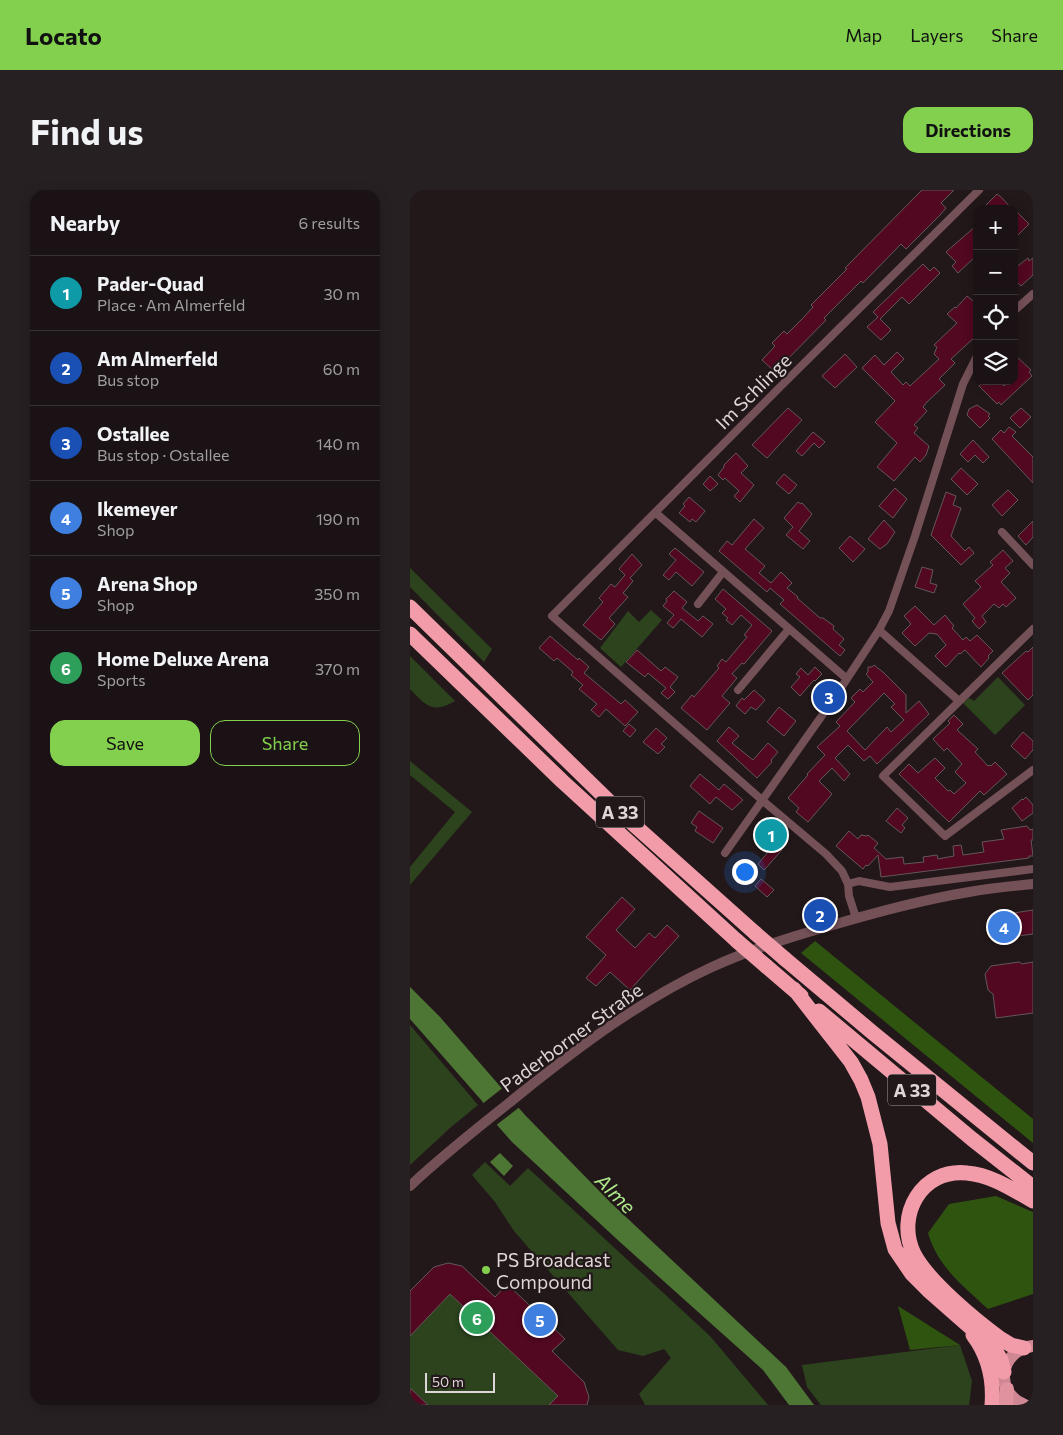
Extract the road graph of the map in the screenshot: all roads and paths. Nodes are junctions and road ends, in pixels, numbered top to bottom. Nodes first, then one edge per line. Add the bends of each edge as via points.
1 (979, 190) edge
2 (1033, 294) edge
3 (1018, 307) edge
4 (973, 365) edge
5 (656, 513) junction
6 (1002, 532) dead end
7 (1033, 565) edge
8 (723, 572) junction
9 (698, 604) dead end
10 (410, 607) edge
11 (789, 629) junction
12 (1033, 629) edge
13 (879, 630) junction
14 (410, 634) edge
15 (847, 679) junction
16 (738, 690) dead end
17 (959, 701) junction
18 (1033, 770) edge
19 (762, 800) junction
20 (725, 853) dead end
21 (1033, 869) edge
22 (848, 884) junction
23 (1033, 884) edge
24 (856, 918) junction
25 (794, 989) junction
26 (1033, 1163) edge
27 (410, 1186) edge
28 (1033, 1188) edge
29 (1033, 1200) edge
30 (965, 1323) junction
31 (1029, 1347) edge
32 (1004, 1372) junction
33 (1007, 1389) junction
34 (992, 1405) edge
35 (1006, 1405) edge
36 (1025, 1405) edge

1 - 5 street, Im Schlinge
2 - 3 street
4 - 13 street via 889,611
5 - 8 street
5 - 19 street, Im Schlinge via 552,616
6 - 7 street
8 - 9 street
8 - 11 street
10 - 26 highway, A 33, bridge via 623,815 755,933
11 - 15 street
11 - 16 street
12 - 17 street
13 - 15 street
13 - 17 street
14 - 25 highway, A 33, bridge via 646,859
15 - 19 street
17 - 18 street via 883,776 945,836
19 - 20 street
19 - 22 street via 826,854 842,871
21 - 22 street via 890,887 859,881
22 - 24 street
23 - 24 street, Paderborner Straße via 970,892
24 - 27 street, Paderborner Straße via 754,949 656,996 619,1019 538,1080
25 - 28 highway, A 33
25 - 30 highway via 851,1062 868,1097 880,1144 888,1222 895,1249 928,1290
29 - 31 highway via 998,1181 968,1173 952,1173 937,1178 921,1191 912,1204 907,1223 911,1248 931,1278 1000,1339 1011,1345
30 - 32 highway via 994,1348
30 - 34 highway via 985,1354 990,1372
31 - 32 main road via 1011,1356
32 - 33 main road
33 - 35 highway
33 - 36 main road via 1014,1399

